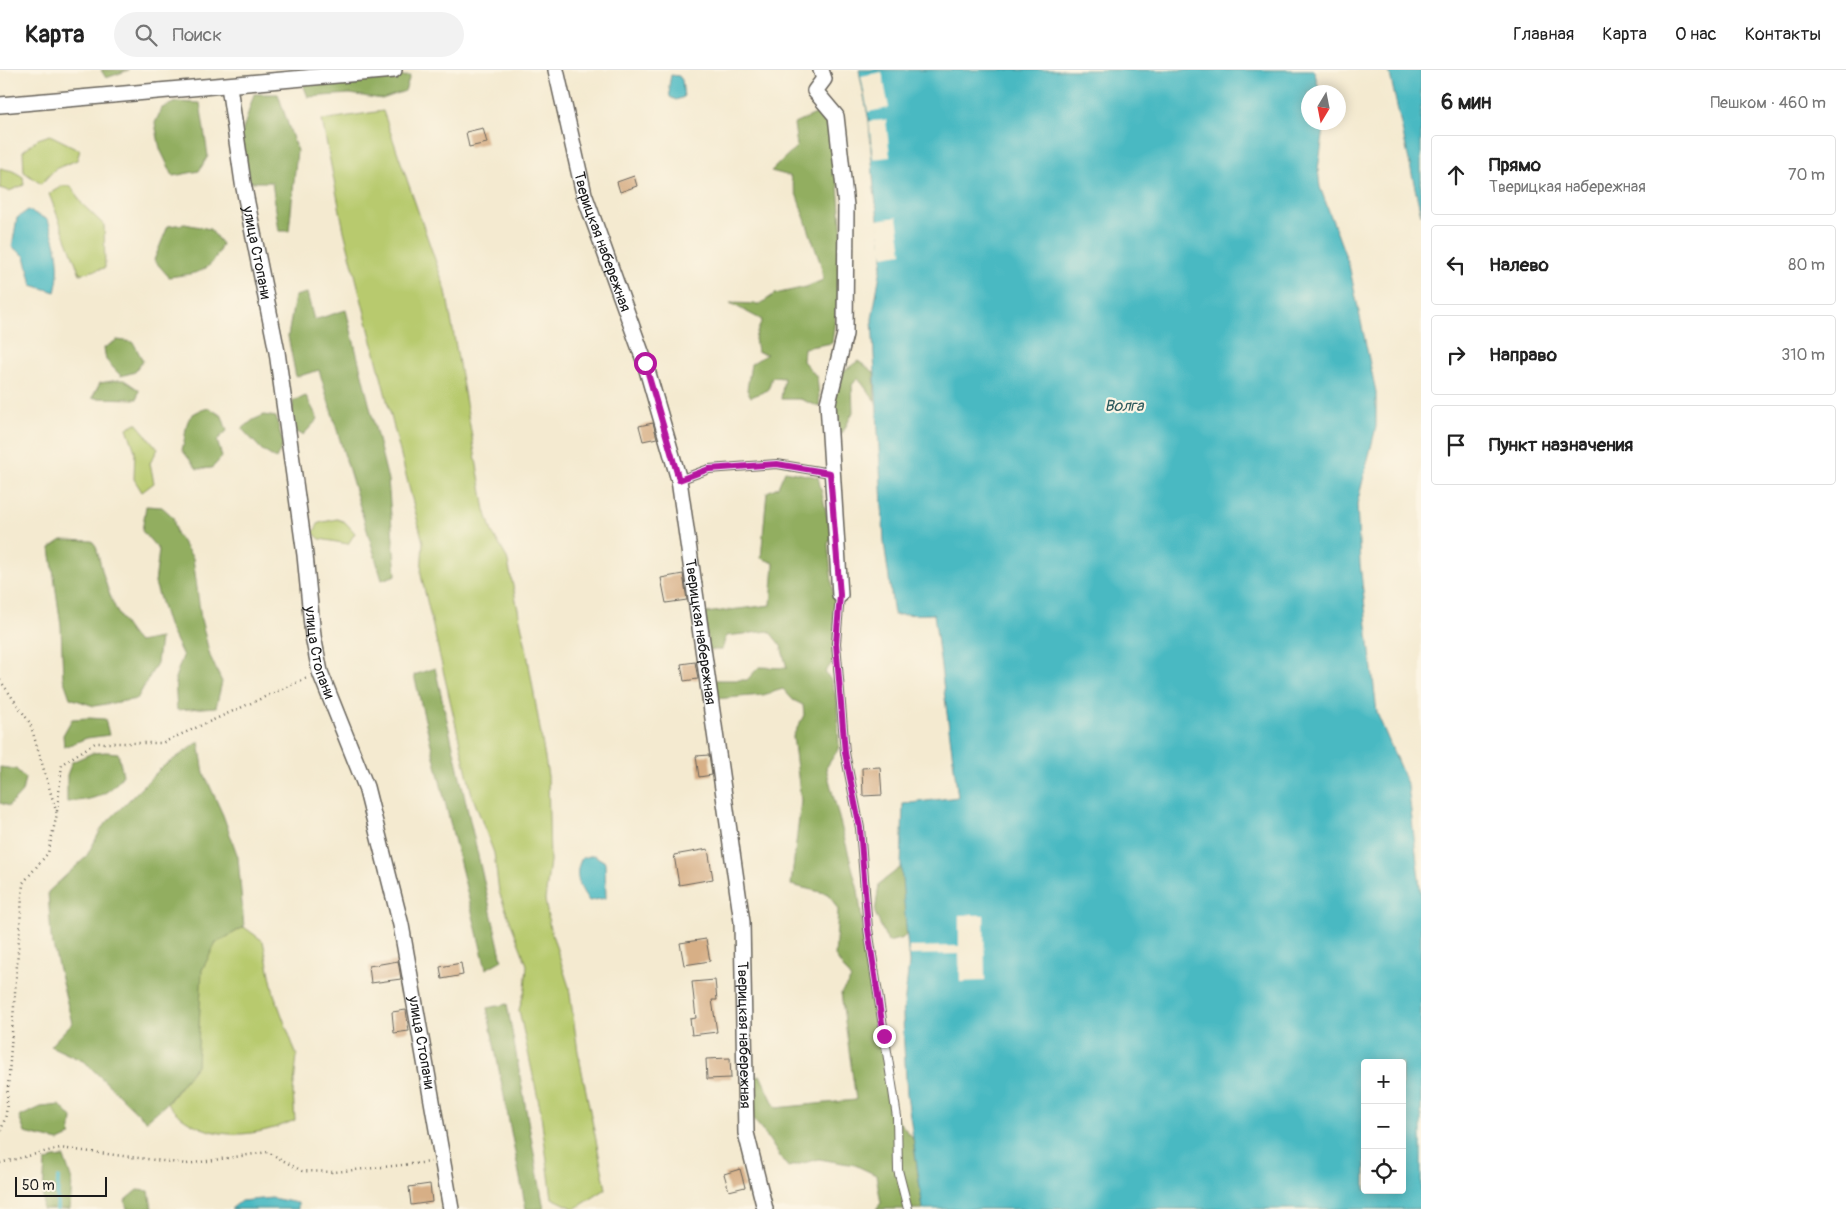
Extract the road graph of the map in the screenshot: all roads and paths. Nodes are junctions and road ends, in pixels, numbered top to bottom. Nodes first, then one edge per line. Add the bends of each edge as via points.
1 (394, 70) edge
2 (556, 70) edge
3 (821, 70) edge
4 (229, 86) junction
5 (0, 105) edge
6 (830, 473) junction
7 (679, 480) junction
8 (840, 595) joint
9 (320, 672) junction
10 (0, 680) edge
11 (57, 814) junction
12 (0, 1134) edge
13 (445, 1161) junction
14 (0, 1163) edge
15 (451, 1209) edge
16 (765, 1209) edge
17 (908, 1209) edge

1 - 4 street
2 - 7 street, Тверицкая набережная via 584,194 645,363
3 - 6 street via 824,79 816,91 836,116 846,206 846,334 828,403
4 - 5 street
4 - 9 street, улица Стопани via 243,183 277,352
6 - 7 lane via 777,464 709,469
6 - 8 street
7 - 16 street, Тверицкая набережная via 742,922 746,1133
8 - 17 lane via 836,643 845,753 860,828 868,929 897,1117 898,1170
9 - 11 path via 162,743 96,744 62,764
9 - 13 street, улица Стопани via 366,787 401,925
10 - 11 path via 30,723
11 - 12 path via 48,853 24,883 6,1115
13 - 14 path via 335,1172 302,1171 268,1152 187,1164 60,1148
13 - 15 street, улица Стопани

